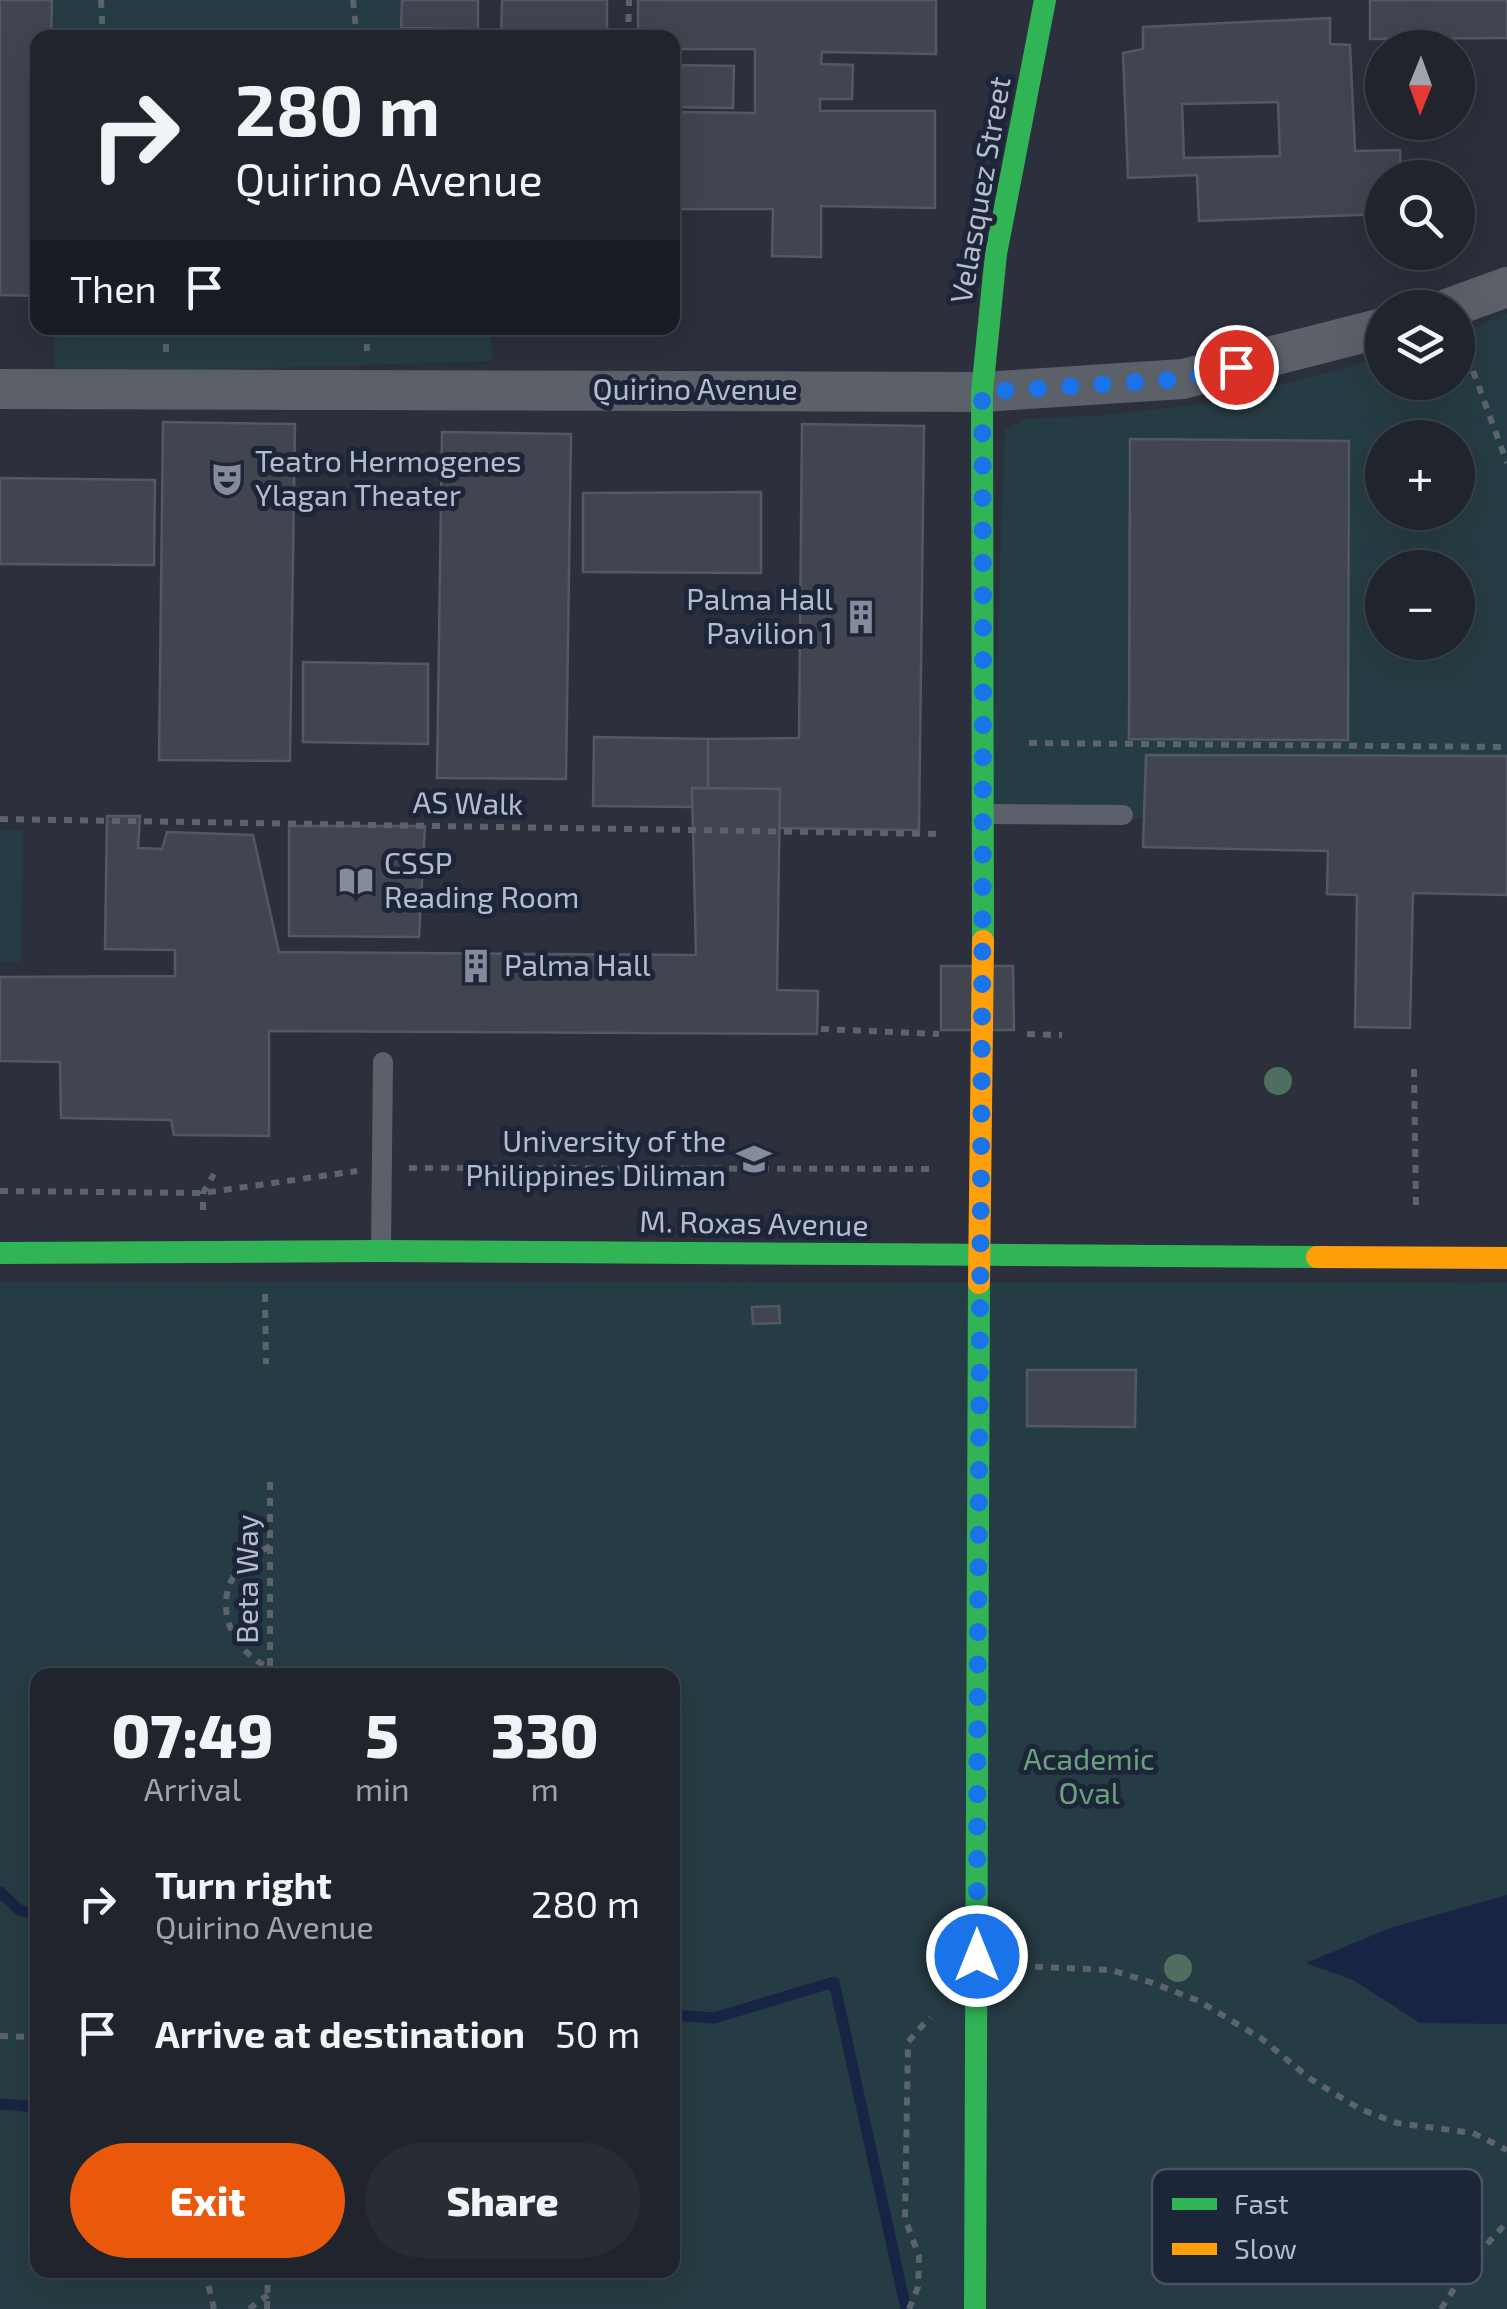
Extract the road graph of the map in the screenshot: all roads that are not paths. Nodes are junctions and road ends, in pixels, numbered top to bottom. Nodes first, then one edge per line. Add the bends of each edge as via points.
1 (1044, 0) edge
2 (1507, 287) edge
3 (1475, 299) edge
4 (1365, 332) edge
5 (0, 389) edge
6 (982, 392) junction
7 (982, 814) junction
8 (1123, 815) dead end
9 (383, 1062) dead end
10 (381, 1250) junction
11 (0, 1253) edge
12 (980, 1255) junction
13 (1507, 1258) edge
14 (975, 2309) edge

1 - 6 street, Velasquez Street via 996,254
2 - 3 street
4 - 6 street, Quirino Avenue via 1183,379
5 - 6 street, Quirino Avenue
6 - 7 street, Velasquez Street
7 - 8 lane
7 - 12 street, Velasquez Street
9 - 10 lane
10 - 11 street, M. Roxas Avenue
10 - 12 street, M. Roxas Avenue
12 - 13 street, M. Roxas Avenue
12 - 14 street, Velasquez Street

